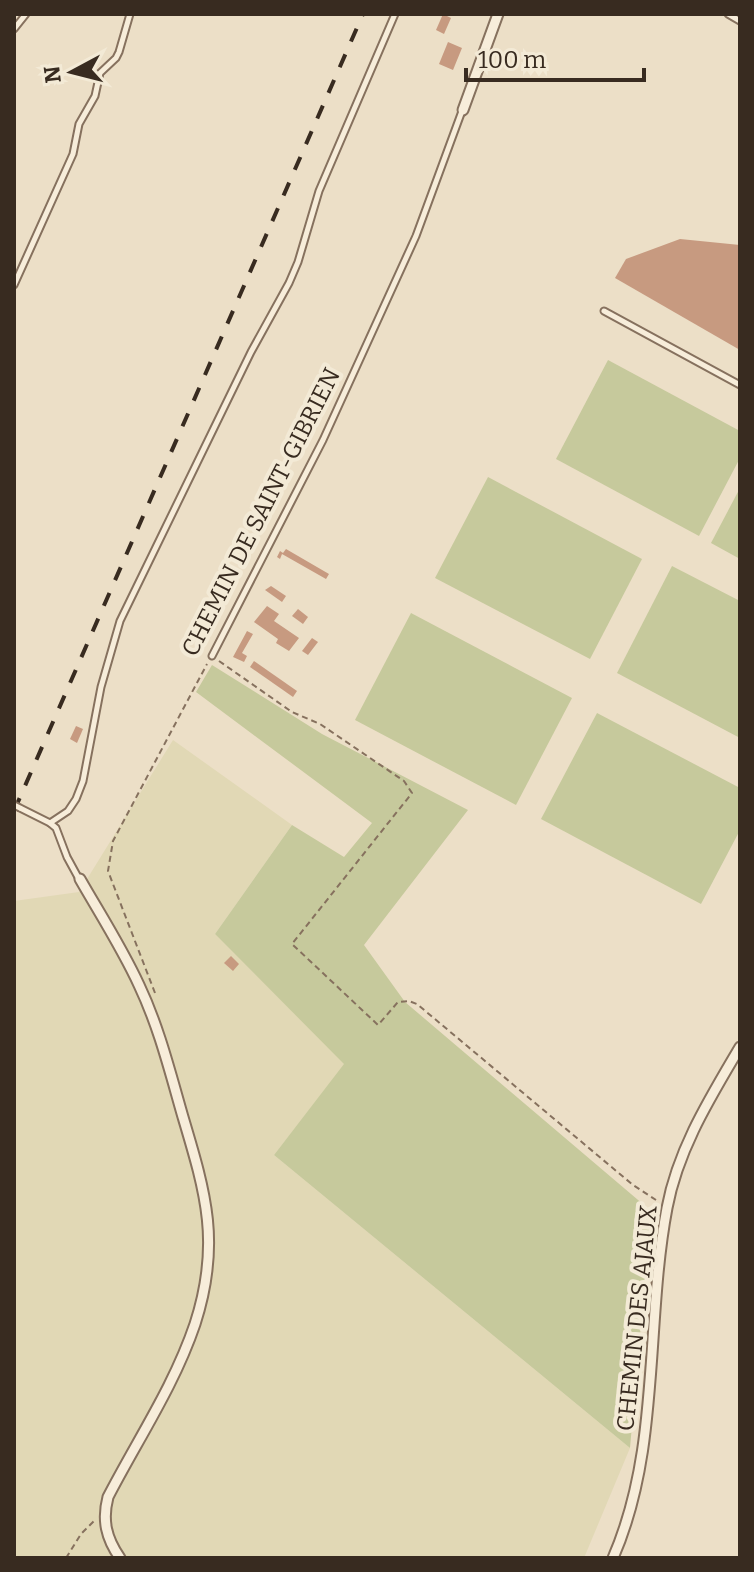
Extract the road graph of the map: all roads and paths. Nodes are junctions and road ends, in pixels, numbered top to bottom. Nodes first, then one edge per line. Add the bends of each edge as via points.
1 (26, 14) edge
2 (130, 14) edge
3 (395, 14) edge
4 (498, 14) edge
5 (728, 14) edge
6 (740, 21) edge
7 (14, 29) edge
8 (463, 110) joint
9 (14, 285) edge
10 (604, 311) dead end
11 (740, 385) edge
12 (212, 656) junction
13 (17, 807) edge
14 (50, 823) junction
15 (80, 879) joint
16 (156, 995) dead end
17 (740, 1047) edge
18 (667, 1208) junction
19 (105, 1511) junction
20 (66, 1558) edge
21 (120, 1558) edge
22 (613, 1558) edge

1 - 7 lane
2 - 9 lane via 119,52 100,73 73,154
3 - 14 lane via 319,191 289,283 120,621 83,781 68,811
4 - 8 street, CHEMIN DE SAINT-GIBRIEN
5 - 6 lane
8 - 12 lane, CHEMIN DE SAINT-GIBRIEN via 416,236 323,440
10 - 11 lane
12 - 16 path, CHEMIN DE SAINT-GIBRIEN via 113,841 108,871
12 - 18 path via 380,764 412,793 292,944 378,1025 398,1002 417,1004
13 - 14 lane
14 - 15 lane
15 - 19 street via 140,986 160,1036 199,1172 210,1234 203,1293 178,1368
17 - 18 street, CHEMIN DES AJAUX via 688,1142
18 - 22 street, CHEMIN DES AJAUX via 640,1472
19 - 20 path
19 - 21 street via 107,1535

